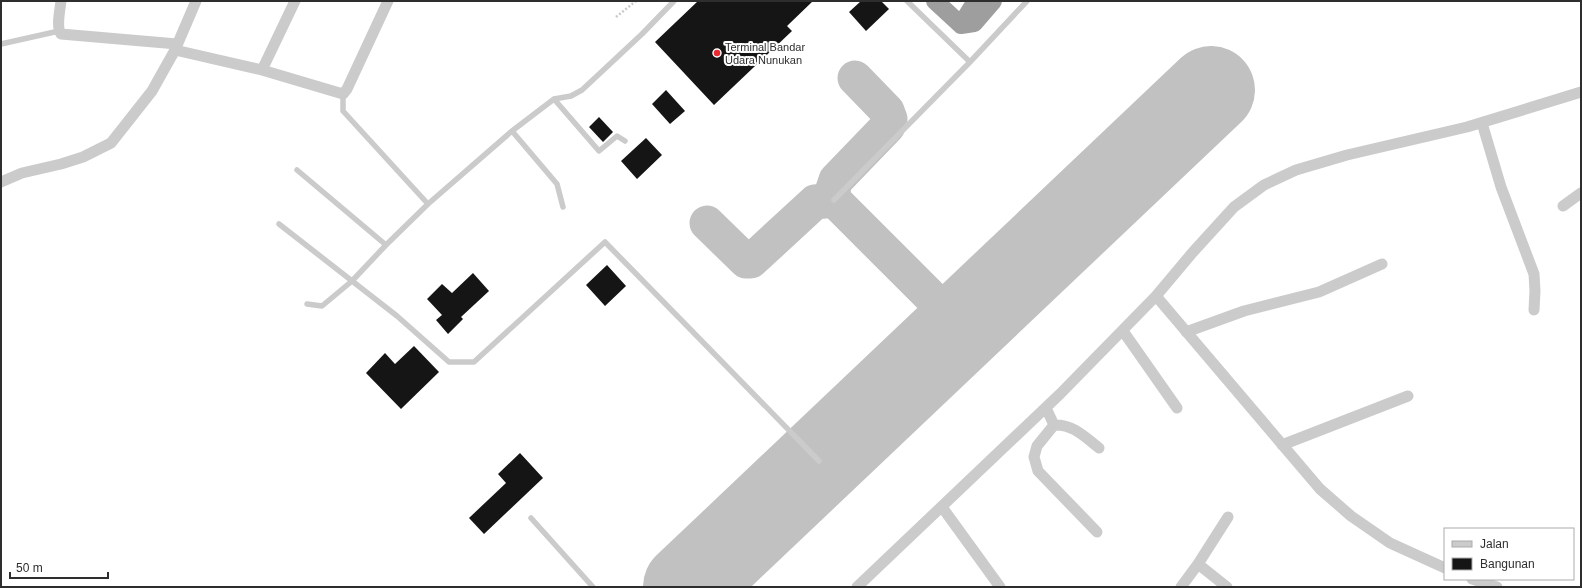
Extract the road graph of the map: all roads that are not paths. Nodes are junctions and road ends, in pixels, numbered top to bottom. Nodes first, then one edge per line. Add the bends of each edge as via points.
1 (61, 1) edge
2 (196, 1) edge
3 (295, 1) edge
4 (388, 1) edge
5 (674, 1) edge
6 (908, 1) edge
7 (935, 1) edge
8 (976, 1) edge
9 (994, 1) edge
10 (1027, 1) edge
11 (961, 25) junction
12 (59, 31) junction
13 (1, 44) edge
14 (176, 47) junction
15 (970, 62) junction
16 (262, 70) junction
17 (1581, 92) edge
18 (343, 94) junction
19 (554, 99) junction
20 (1482, 123) junction
21 (512, 130) junction
22 (625, 141) dead end
23 (297, 170) dead end
24 (1, 182) edge
25 (1581, 193) edge
26 (834, 200) dead end
27 (428, 204) junction
28 (1563, 206) dead end
29 (564, 207) dead end
30 (279, 224) dead end
31 (386, 245) junction
32 (1382, 264) dead end
33 (352, 281) junction
34 (1156, 296) junction
35 (307, 304) dead end
36 (1534, 310) dead end
37 (1123, 331) junction
38 (1186, 332) junction
39 (1408, 396) dead end
40 (1046, 408) junction
41 (1177, 408) dead end
42 (1054, 425) junction
43 (1282, 444) junction
44 (1098, 448) dead end
45 (819, 461) dead end
46 (942, 507) junction
47 (1228, 517) dead end
48 (531, 518) dead end
49 (1097, 532) dead end
50 (1198, 564) junction
51 (1444, 568) edge
52 (1475, 580) edge
53 (593, 587) edge
54 (857, 587) edge
55 (1000, 587) edge
56 (1181, 587) edge
57 (1227, 587) edge
58 (1497, 587) edge

1 - 12 street
2 - 14 street
3 - 16 street
4 - 18 street
5 - 19 lane via 582,90 571,96
6 - 15 lane
7 - 11 highway
8 - 11 highway
9 - 11 highway via 974,23
10 - 15 lane
12 - 13 lane
12 - 14 street via 63,35
14 - 16 street
14 - 24 street via 152,91 107,146 83,157 22,173
15 - 26 lane
16 - 18 street
17 - 20 street
18 - 27 lane via 343,111
19 - 21 lane
19 - 22 lane via 599,152 617,136
20 - 34 street via 1347,155 1296,170 1264,184 1234,207
20 - 36 street via 1501,186 1534,274
21 - 27 lane
21 - 29 lane via 557,184
23 - 31 lane
25 - 28 street
27 - 31 lane
30 - 33 lane
31 - 33 lane
32 - 38 street via 1319,292 1244,311
33 - 35 lane via 322,306
33 - 45 lane via 449,362 474,362 605,242
34 - 37 street
34 - 38 street
37 - 40 street
37 - 41 street
38 - 43 street
39 - 43 street
40 - 42 street
40 - 46 street
42 - 44 street via 1075,429
42 - 49 street via 1037,446 1034,457 1038,471
43 - 51 street via 1320,490 1351,516 1390,543
46 - 54 street
46 - 55 street
47 - 50 street
48 - 53 lane
50 - 56 street
50 - 57 street
52 - 58 street

